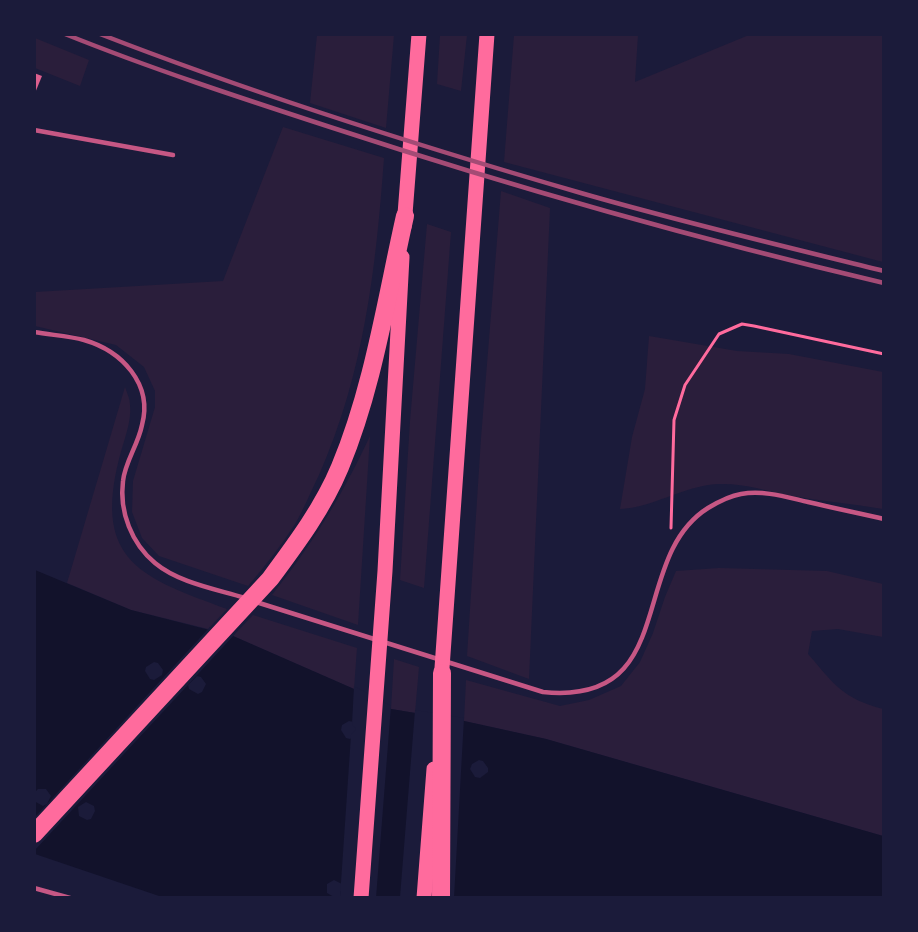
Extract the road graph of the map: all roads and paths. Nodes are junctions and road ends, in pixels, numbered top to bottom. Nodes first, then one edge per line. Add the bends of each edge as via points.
1 (418, 34) edge
2 (487, 34) edge
3 (34, 130) edge
4 (173, 155) dead end
5 (405, 216) junction
6 (34, 332) edge
7 (884, 354) edge
8 (884, 519) edge
9 (671, 551) junction
10 (442, 672) junction
11 (34, 834) edge
12 (34, 888) edge
13 (70, 897) edge
14 (361, 897) edge
15 (424, 897) edge
16 (441, 897) edge

1 - 5 main road
2 - 10 main road
3 - 4 lane
5 - 11 highway via 368,388 340,468 298,542 270,579
5 - 14 main road
6 - 9 lane via 84,340 106,349 119,357 138,382 145,412 125,468 122,502 136,541 156,564 174,575 520,686 562,694 601,686 632,658 642,640
7 - 9 path via 742,324 719,334 684,385 674,420
8 - 9 lane via 762,492 740,494 700,513
10 - 15 main road
10 - 16 highway
12 - 13 lane

